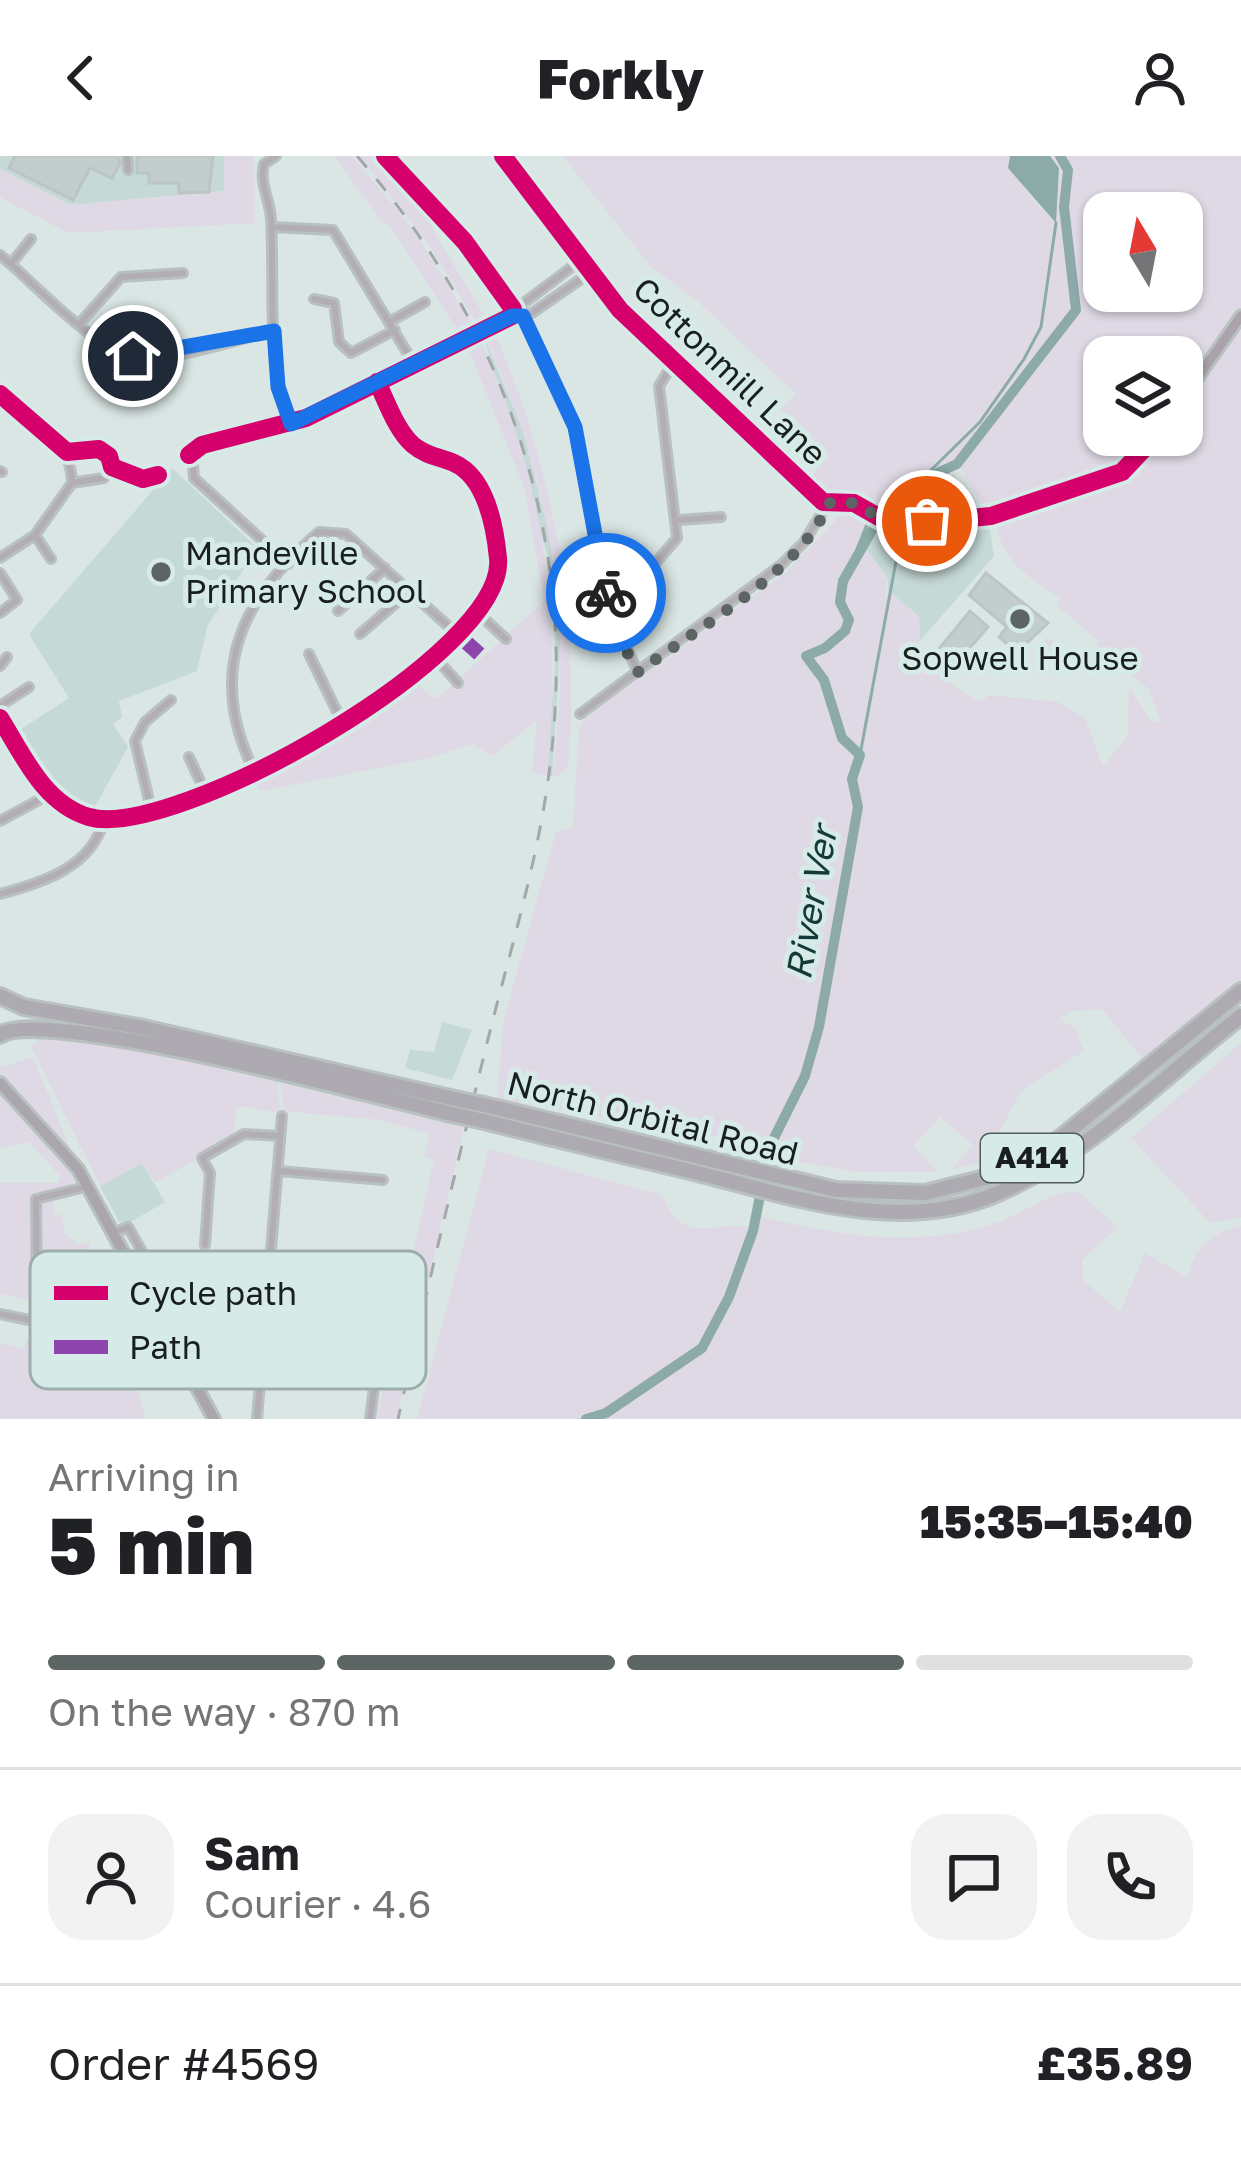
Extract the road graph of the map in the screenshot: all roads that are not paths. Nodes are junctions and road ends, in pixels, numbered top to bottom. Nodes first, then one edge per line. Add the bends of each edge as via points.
1 (127, 156) edge
2 (276, 156) edge
3 (385, 156) edge
4 (502, 156) edge
5 (128, 170) dead end
6 (272, 227) junction
7 (32, 239) dead end
8 (0, 255) edge
9 (581, 260) junction
10 (10, 264) junction
11 (591, 272) junction
12 (183, 273) dead end
13 (314, 299) dead end
14 (424, 302) dead end
15 (512, 312) junction
16 (523, 316) junction
17 (1241, 316) edge
18 (391, 321) junction
19 (80, 323) junction
20 (396, 330) junction
21 (274, 331) junction
22 (674, 362) junction
23 (414, 364) junction
24 (1203, 370) edge
25 (377, 382) junction
26 (0, 394) edge
27 (291, 424) junction
28 (68, 452) junction
29 (1137, 456) edge
30 (72, 483) junction
31 (828, 503) junction
32 (721, 517) dead end
33 (679, 520) junction
34 (35, 535) junction
35 (0, 557) edge
36 (51, 559) dead end
37 (288, 564) junction
38 (385, 568) junction
39 (0, 573) edge
40 (605, 590) junction
41 (410, 591) junction
42 (3, 611) edge
43 (338, 611) dead end
44 (477, 612) junction
45 (360, 634) dead end
46 (458, 634) junction
47 (506, 639) dead end
48 (309, 654) dead end
49 (434, 656) junction
50 (7, 657) dead end
51 (0, 666) edge
52 (638, 672) junction
53 (458, 682) dead end
54 (29, 687) dead end
55 (171, 700) dead end
56 (0, 706) edge
57 (580, 714) dead end
58 (1, 722) edge
59 (342, 722) junction
60 (189, 757) dead end
61 (254, 771) junction
62 (206, 793) junction
63 (50, 794) junction
64 (152, 814) junction
65 (0, 820) edge
66 (104, 820) junction
67 (0, 894) edge
68 (1241, 991) edge
69 (0, 996) edge
70 (0, 1012) edge
71 (1241, 1016) edge
72 (0, 1025) edge
73 (0, 1035) edge
74 (0, 1082) edge
75 (457, 1107) junction
76 (282, 1116) dead end
77 (280, 1136) junction
78 (277, 1171) junction
79 (382, 1180) dead end
80 (771, 1183) junction
81 (87, 1185) junction
82 (205, 1245) dead end
83 (36, 1251) edge
84 (123, 1251) edge
85 (270, 1251) edge
86 (0, 1314) edge
87 (30, 1319) edge
88 (198, 1389) edge
89 (259, 1389) edge
90 (214, 1419) edge
91 (257, 1419) edge

1 - 5 street
2 - 6 street via 264,164
3 - 15 street via 465,242
4 - 9 street, Cottonmill Lane
6 - 18 street via 333,230
6 - 21 street
7 - 10 street
8 - 10 street
9 - 11 street, Cottonmill Lane
9 - 15 street
10 - 19 street
11 - 16 street
11 - 22 street, Cottonmill Lane
12 - 19 street via 121,277
13 - 20 street via 334,303 339,342 351,352
14 - 18 street
15 - 16 street
15 - 23 street, bridge
16 - 40 street via 575,427
17 - 24 street
18 - 20 street
19 - 21 street via 117,351 141,357
20 - 23 street
21 - 27 street via 278,387
22 - 31 street, Cottonmill Lane
22 - 33 street via 659,386
23 - 25 street
25 - 27 street
25 - 44 street via 406,438 467,470 483,495 498,572
26 - 28 street
27 - 37 street via 195,448 188,461 194,478
28 - 30 street
28 - 30 street via 99,449 112,463 104,478
29 - 31 street, Cottonmill Lane via 1122,472 991,516 929,522 908,509 878,517 854,503
30 - 34 street
31 - 52 street via 781,565
32 - 33 street
33 - 40 street via 674,544 641,580
34 - 35 street
34 - 36 street
37 - 38 street via 330,529
37 - 61 street via 245,620 231,670 234,718
38 - 41 street
38 - 43 street
39 - 42 street via 17,600
40 - 52 street
41 - 45 street
41 - 46 street
44 - 46 street
44 - 47 street
46 - 49 street
48 - 59 street
49 - 53 street
49 - 59 street
50 - 51 street
52 - 57 street
54 - 56 street
55 - 64 street via 135,741
58 - 63 street
59 - 61 street
60 - 62 street
61 - 62 street
62 - 64 street
63 - 65 street
63 - 66 street
64 - 66 street
66 - 67 street via 94,845 70,866
68 - 80 highway, North Orbital Road / A414 via 1066,1136 997,1175 883,1195
69 - 75 highway, North Orbital Road / A414
70 - 72 highway
71 - 80 highway, North Orbital Road / A414 via 1075,1150 994,1195 901,1212 846,1208
73 - 75 highway, North Orbital Road / A414 via 22,1026 110,1038
74 - 81 main road
75 - 80 highway, North Orbital Road / A414, bridge
76 - 77 street
77 - 78 street
77 - 82 street via 244,1134 202,1158 210,1173
78 - 79 street
78 - 85 street
81 - 83 street via 36,1199
81 - 84 main road
86 - 87 street
88 - 90 main road
89 - 91 street

